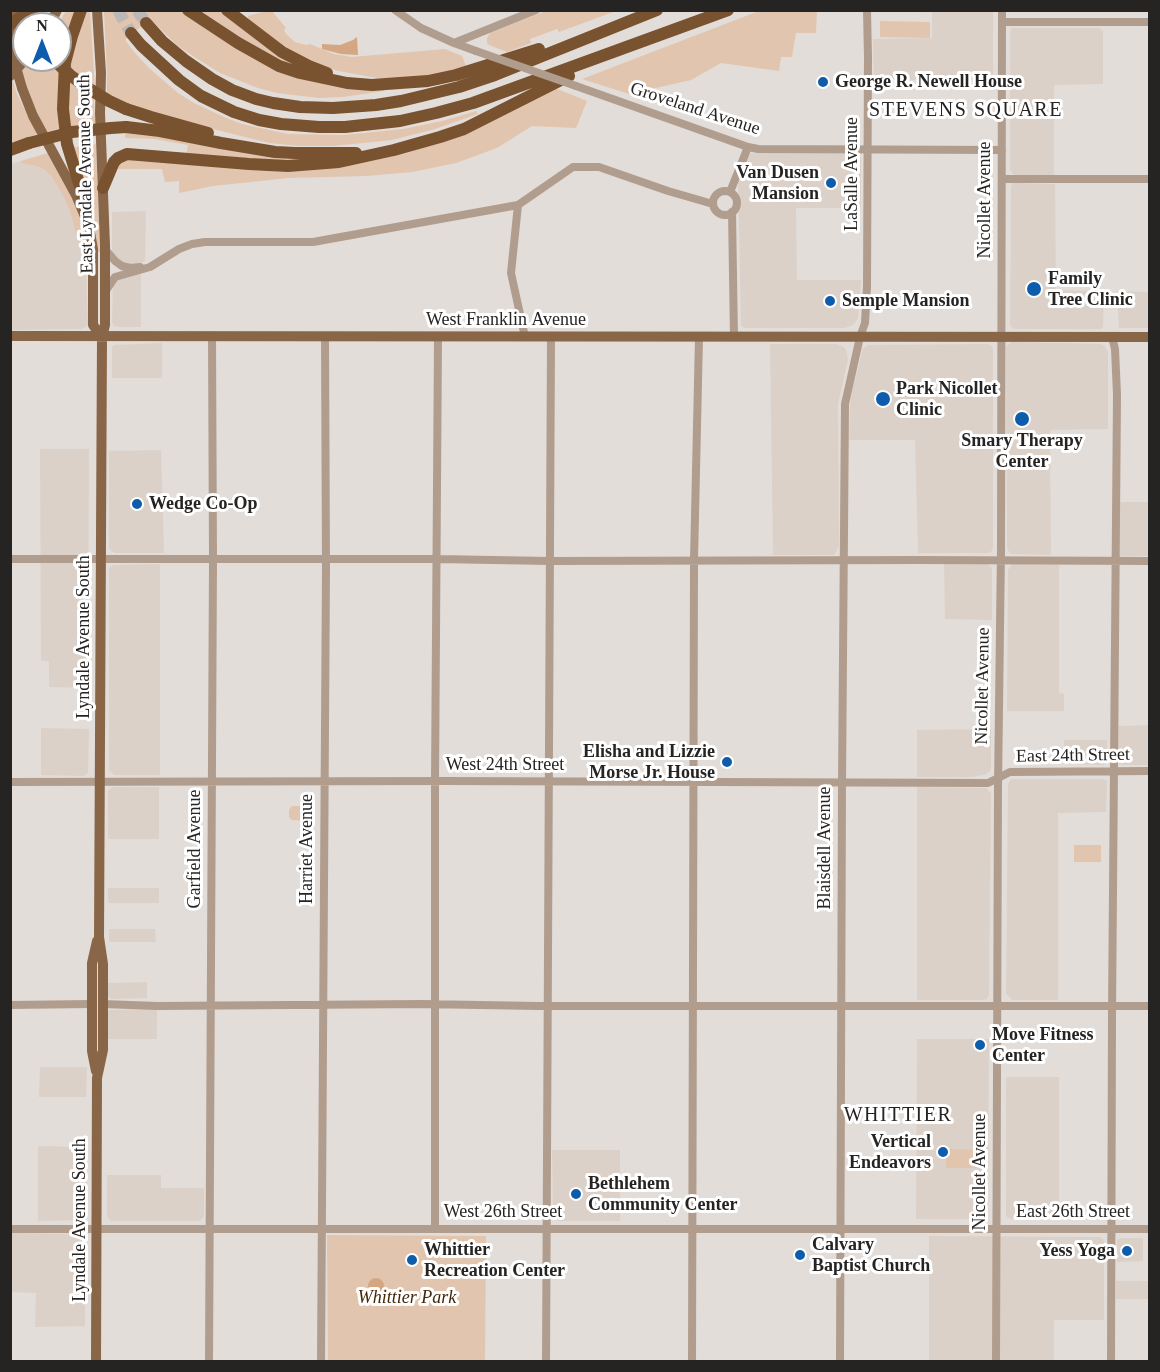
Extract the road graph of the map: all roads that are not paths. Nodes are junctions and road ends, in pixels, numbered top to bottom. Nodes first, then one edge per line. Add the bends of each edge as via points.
1 (15, 10) edge
2 (32, 10) edge
3 (81, 10) edge
4 (97, 10) edge
5 (188, 10) edge
6 (395, 10) edge
7 (536, 10) edge
8 (657, 10) edge
9 (728, 10) edge
10 (867, 10) edge
11 (1002, 10) edge
12 (232, 11) edge
13 (1002, 22) junction
14 (1149, 22) edge
15 (146, 23) tunnel mouth
16 (10, 24) edge
17 (675, 31) junction
18 (131, 33) tunnel mouth
19 (454, 43) junction
20 (67, 72) edge
21 (396, 84) junction
22 (440, 137) junction
23 (748, 147) junction
24 (868, 149) junction
25 (10, 150) edge
26 (1002, 150) junction
27 (315, 153) junction
28 (1002, 179) junction
29 (1149, 179) edge
30 (103, 188) junction
31 (730, 192) junction
32 (713, 204) junction
33 (518, 205) junction
34 (732, 212) junction
35 (89, 226) junction
36 (105, 249) junction
37 (160, 261) junction
38 (105, 292) junction
39 (10, 336) edge
40 (102, 337) junction
41 (212, 337) junction
42 (325, 337) junction
43 (438, 337) junction
44 (525, 337) junction
45 (551, 337) junction
46 (699, 337) junction
47 (734, 337) junction
48 (860, 337) junction
49 (1002, 337) junction
50 (1112, 337) junction
51 (1149, 337) edge
52 (10, 559) edge
53 (101, 559) junction
54 (213, 559) junction
55 (326, 559) junction
56 (437, 559) junction
57 (694, 560) junction
58 (844, 560) junction
59 (550, 561) junction
60 (1001, 561) junction
61 (1116, 561) junction
62 (1149, 561) edge
63 (1114, 771) junction
64 (1149, 771) edge
65 (999, 778) junction
66 (10, 782) edge
67 (212, 782) junction
68 (324, 782) junction
69 (435, 782) junction
70 (549, 782) junction
71 (100, 783) junction
72 (694, 783) junction
73 (842, 783) junction
74 (97, 1004) junction
75 (10, 1005) edge
76 (322, 1005) junction
77 (436, 1005) junction
78 (841, 1005) junction
79 (211, 1006) junction
80 (547, 1006) junction
81 (693, 1006) junction
82 (998, 1006) junction
83 (1112, 1006) junction
84 (1149, 1006) edge
85 (434, 1225) junction
86 (323, 1228) junction
87 (547, 1228) junction
88 (10, 1229) edge
89 (97, 1229) junction
90 (210, 1229) junction
91 (692, 1229) junction
92 (841, 1229) junction
93 (997, 1229) junction
94 (1112, 1229) junction
95 (1149, 1229) edge
96 (96, 1362) edge
97 (209, 1362) edge
98 (321, 1362) edge
99 (546, 1362) edge
100 (692, 1362) edge
101 (840, 1362) edge
102 (996, 1362) edge
103 (1111, 1362) edge

1 - 35 main road, bridge via 14,46 22,88
2 - 16 highway, bridge
3 - 35 highway via 67,56 63,105 68,147
4 - 30 main road, East Lyndale Avenue South
5 - 21 highway via 279,66 347,83
6 - 19 street, Groveland Avenue via 421,28
7 - 19 street
8 - 15 highway via 459,87 400,101 333,108 273,103 232,90 186,61
8 - 21 highway via 456,75
9 - 17 highway
10 - 24 street, LaSalle Avenue
11 - 13 street, Nicollet Avenue
12 - 21 highway via 282,52 314,68 352,80
13 - 14 street
13 - 26 street, Nicollet Avenue
17 - 18 highway via 493,97 400,121 332,128 272,123 229,110 179,80
17 - 22 highway via 610,57
19 - 23 street, Groveland Avenue, bridge
20 - 27 highway, bridge via 126,109 252,144
22 - 27 highway via 372,151
22 - 30 highway via 356,159 301,165 127,154 115,160
23 - 24 street, Groveland Avenue
23 - 31 street
24 - 26 street, Groveland Avenue
24 - 48 street, LaSalle Avenue via 867,287 865,323
25 - 27 highway, bridge via 72,132 126,128 255,149
26 - 28 street, Nicollet Avenue
28 - 29 street
28 - 49 street, Nicollet Avenue
30 - 36 main road, East Lyndale Avenue South
31 - 32 street via 719,192
31 - 34 street via 736,201
32 - 33 street via 599,167 573,167
32 - 34 street via 721,214
33 - 37 street via 313,242 192,244
33 - 44 street via 511,273
34 - 47 street
35 - 40 main road via 93,249 93,325
36 - 37 street via 123,266 140,267
36 - 38 main road, East Lyndale Avenue South
37 - 38 street via 115,277
38 - 40 main road, East Lyndale Avenue South
39 - 40 main road, West Franklin Avenue
40 - 41 main road, West Franklin Avenue
40 - 53 main road, Lyndale Avenue South
41 - 42 main road, West Franklin Avenue
41 - 54 street, Garfield Avenue
42 - 43 main road, West Franklin Avenue
42 - 55 street, Harriet Avenue
43 - 44 main road, West Franklin Avenue
43 - 56 street
44 - 45 main road, West Franklin Avenue
45 - 46 main road, West Franklin Avenue
45 - 59 street
46 - 47 main road, West Franklin Avenue
46 - 57 street
47 - 48 main road, West Franklin Avenue
48 - 49 main road, West Franklin Avenue
48 - 58 street, Blaisdell Avenue via 845,404
49 - 50 main road, West Franklin Avenue
49 - 60 street, Nicollet Avenue
50 - 51 main road, West Franklin Avenue
50 - 61 street via 1117,394
52 - 53 street
53 - 54 street
53 - 71 main road, Lyndale Avenue South
54 - 55 street
54 - 67 street, Garfield Avenue
55 - 56 street
55 - 68 street, Harriet Avenue
56 - 59 street
56 - 69 street
57 - 58 street
57 - 59 street
57 - 72 street
58 - 60 street
58 - 73 street, Blaisdell Avenue
59 - 70 street
60 - 61 street
60 - 65 street, Nicollet Avenue
61 - 62 street
61 - 63 street
63 - 64 street, East 24th Street
63 - 65 street, East 24th Street via 1010,772
63 - 83 street
65 - 73 street, West 24th Street via 988,783
65 - 82 street, Nicollet Avenue
66 - 71 street, West 24th Street
67 - 68 street, West 24th Street
67 - 71 street, West 24th Street
67 - 79 street, Garfield Avenue
68 - 69 street, West 24th Street
68 - 76 street, Harriet Avenue
69 - 70 street, West 24th Street
69 - 77 street
70 - 72 street, West 24th Street
70 - 80 street
71 - 74 main road, Lyndale Avenue South via 99,937 92,963
72 - 73 street, West 24th Street
72 - 81 street
73 - 78 street, Blaisdell Avenue
74 - 75 street
74 - 79 street
74 - 89 main road, Lyndale Avenue South via 92,1051 97,1078
76 - 77 street
76 - 79 street
76 - 86 street, Harriet Avenue
77 - 80 street
77 - 85 street
78 - 81 street
78 - 82 street
78 - 92 street, Blaisdell Avenue
79 - 90 street, Garfield Avenue
80 - 81 street
80 - 87 street
81 - 91 street
82 - 83 street
82 - 93 street, Nicollet Avenue
83 - 84 street
83 - 94 street
85 - 86 street, West 26th Street
85 - 87 street, West 26th Street
86 - 90 street, West 26th Street
86 - 98 street, Harriet Avenue
87 - 91 street, West 26th Street
87 - 99 street
88 - 89 street, West 26th Street
89 - 90 street, West 26th Street
89 - 96 main road, Lyndale Avenue South
90 - 97 street, Garfield Avenue
91 - 92 street, West 26th Street
91 - 100 street
92 - 93 street, West 26th Street
92 - 101 street, Blaisdell Avenue
93 - 94 street, East 26th Street
93 - 102 street, Nicollet Avenue
94 - 95 street, East 26th Street
94 - 103 street

